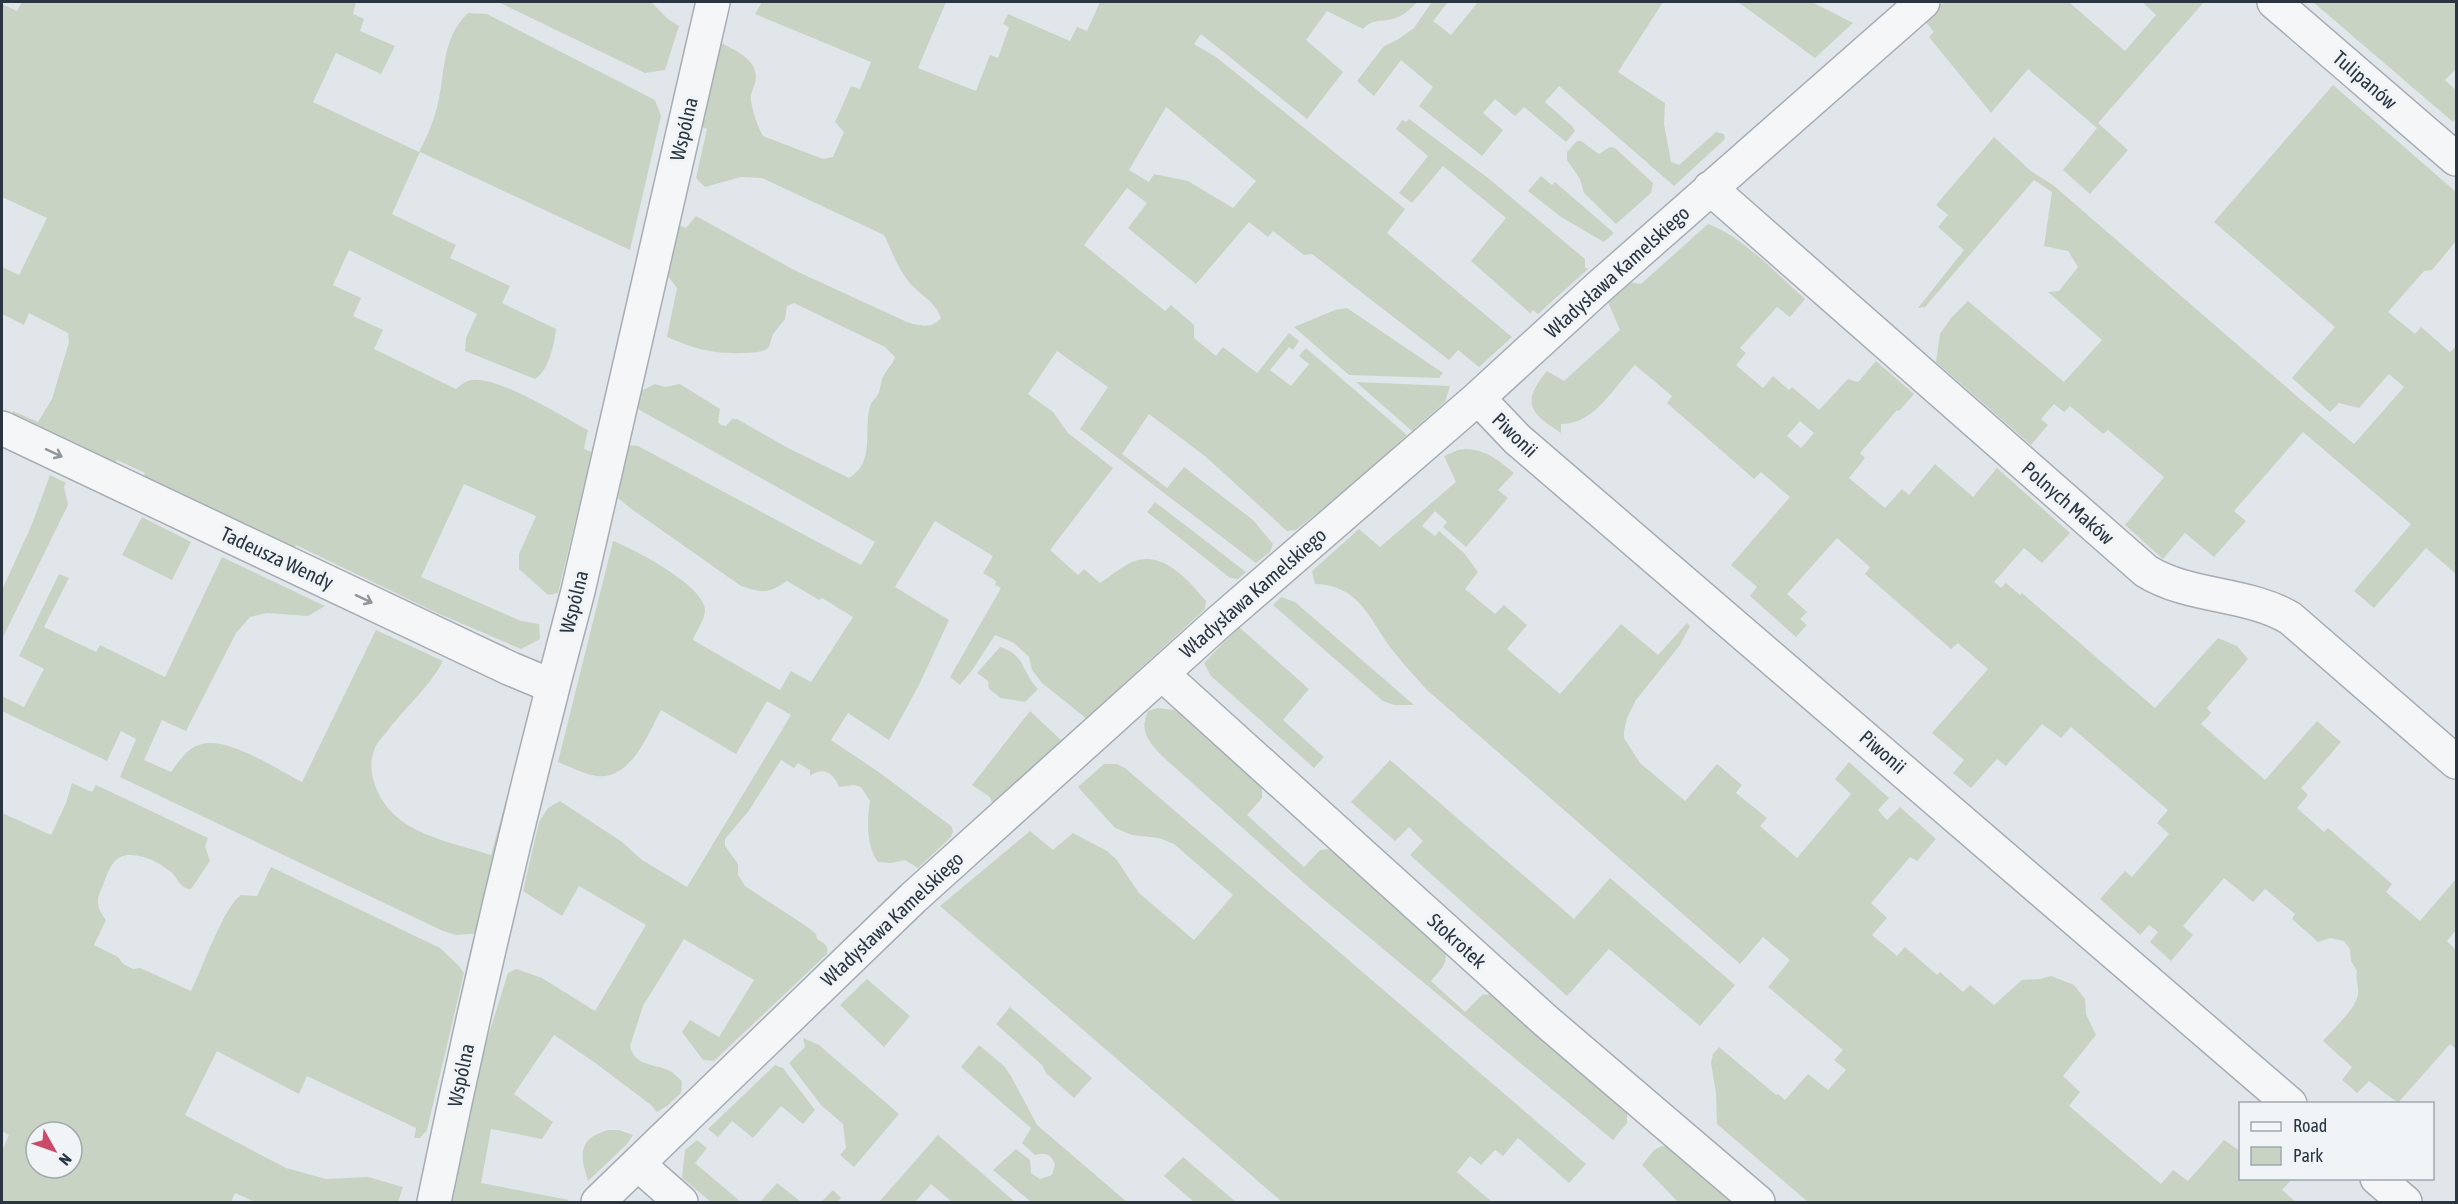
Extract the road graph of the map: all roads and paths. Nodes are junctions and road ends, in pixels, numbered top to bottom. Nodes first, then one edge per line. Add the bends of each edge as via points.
1 (713, 2) edge
2 (1923, 2) edge
3 (2274, 2) edge
4 (2457, 159) edge
5 (1710, 188) junction
6 (1478, 398) junction
7 (2, 428) edge
8 (1162, 674) junction
9 (552, 686) junction
10 (2457, 762) edge
11 (2288, 1102) edge
12 (638, 1164) junction
13 (2378, 1180) edge
14 (434, 1203) edge
15 (598, 1203) edge
16 (681, 1203) edge
17 (1758, 1203) edge
18 (2404, 1203) edge

1 - 9 street, Wspólna via 578,591
2 - 5 street, Władysława Kamelskiego
3 - 4 street, Tulipanów
5 - 6 street, Władysława Kamelskiego
5 - 10 street, Polnych Maków via 2146,571 2171,584 2262,606 2290,618
6 - 8 street, Władysława Kamelskiego
6 - 11 street, Piwonii via 1517,439
7 -> 9 street, Tadeusza Wendy
8 - 12 street, Władysława Kamelskiego via 904,906
8 - 17 street, Stokrotek via 1546,1021
9 - 14 street, Wspólna via 480,986
12 - 15 street, Władysława Kamelskiego
12 - 16 street
13 - 18 street

